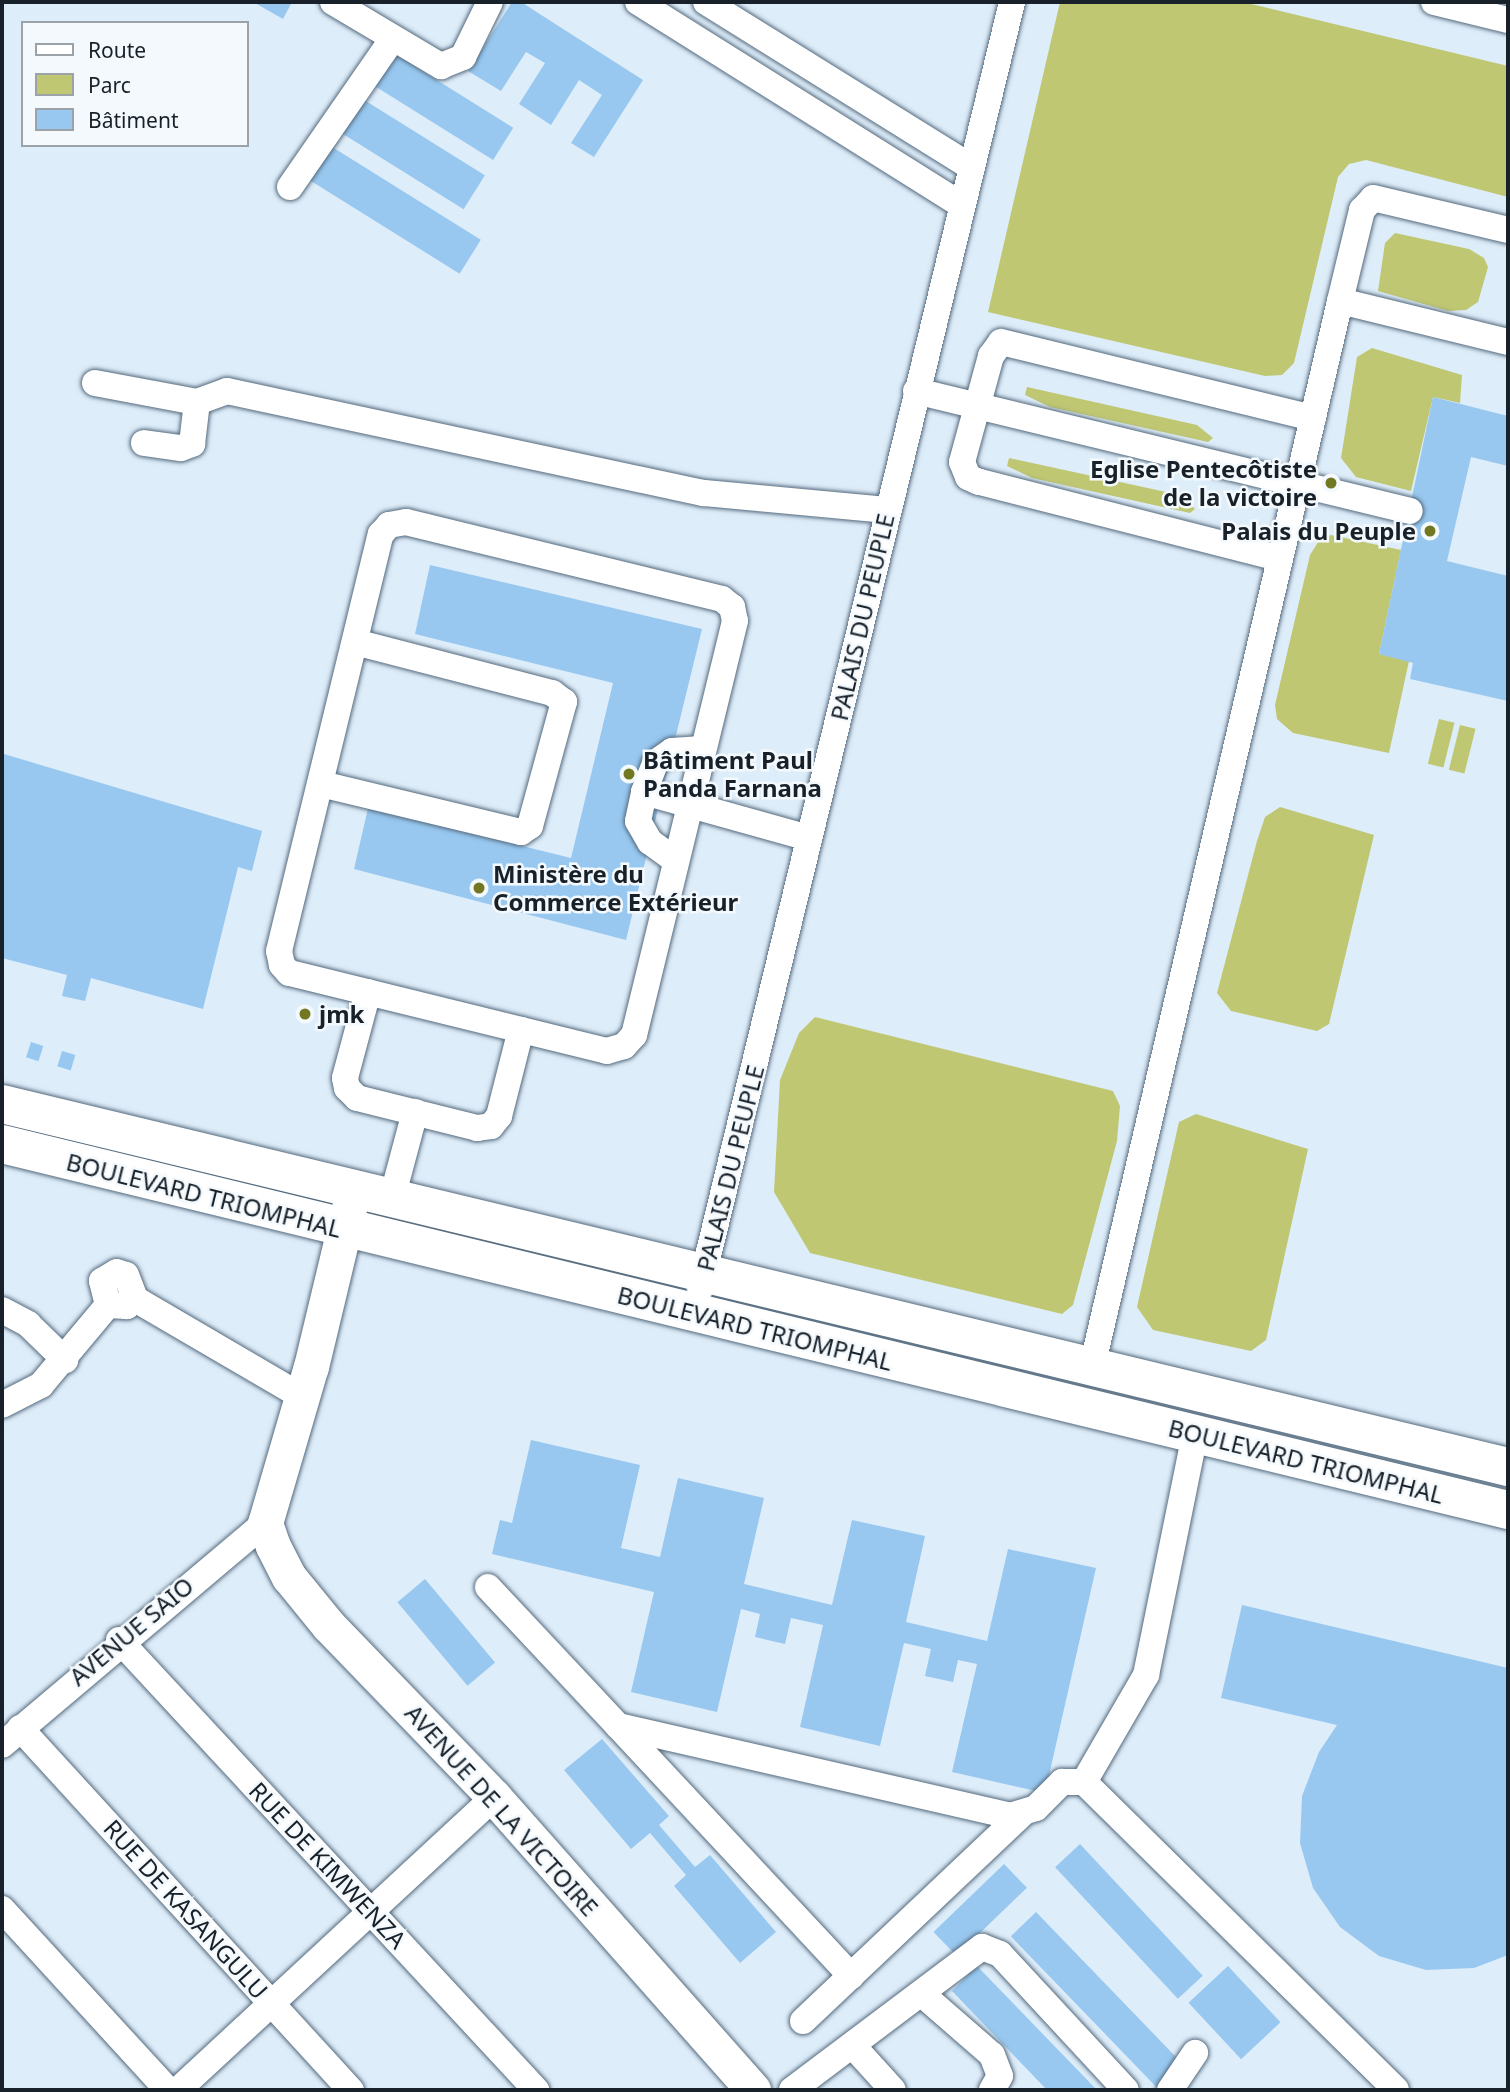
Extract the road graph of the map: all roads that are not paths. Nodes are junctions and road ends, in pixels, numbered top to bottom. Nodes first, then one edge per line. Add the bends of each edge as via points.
1 (333, 2) edge
2 (490, 2) edge
3 (638, 2) edge
4 (706, 2) edge
5 (1012, 2) edge
6 (1434, 2) edge
7 (1508, 20) edge
8 (393, 38) junction
9 (971, 167) junction
10 (289, 187) dead end
11 (962, 205) junction
12 (1508, 230) edge
13 (1340, 301) junction
14 (1508, 342) edge
15 (95, 383) dead end
16 (916, 391) junction
17 (197, 402) junction
18 (978, 405) junction
19 (1312, 418) junction
20 (144, 443) dead end
21 (1296, 483) junction
22 (887, 510) junction
23 (1410, 511) dead end
24 (1278, 558) junction
25 (355, 642) junction
26 (702, 748) junction
27 (321, 784) junction
28 (644, 792) junction
29 (689, 805) junction
30 (809, 838) junction
31 (675, 860) junction
32 (368, 992) junction
33 (521, 1030) junction
34 (2, 1104) edge
35 (415, 1112) junction
36 (2, 1144) edge
37 (353, 1189) junction
38 (392, 1198) junction
39 (344, 1230) junction
40 (704, 1273) junction
41 (2, 1310) edge
42 (695, 1314) junction
43 (65, 1360) junction
44 (1092, 1367) junction
45 (303, 1397) junction
46 (2, 1405) edge
47 (1195, 1435) junction
48 (1508, 1467) edge
49 (1508, 1510) edge
50 (265, 1522) junction
51 (488, 1587) dead end
52 (119, 1640) junction
53 (618, 1726) junction
54 (11, 1736) edge
55 (1084, 1782) junction
56 (494, 1797) junction
57 (1022, 1814) junction
58 (2, 1909) edge
59 (372, 1911) junction
60 (851, 1976) junction
61 (923, 1995) junction
62 (272, 2003) junction
63 (803, 2021) dead end
64 (853, 2046) junction
65 (1195, 2053) dead end
66 (745, 2087) edge
67 (168, 2090) edge
68 (178, 2090) edge
69 (351, 2090) edge
70 (536, 2090) edge
71 (792, 2090) edge
72 (893, 2090) edge
73 (992, 2090) edge
74 (1126, 2090) edge
75 (1170, 2090) edge
76 (1396, 2090) edge

1 - 8 street
2 - 8 street via 463,57 450,66 429,61
3 - 11 street
4 - 9 street
5 - 9 street, PALAIS DU PEUPLE
6 - 7 street
8 - 10 street
9 - 11 street, PALAIS DU PEUPLE
11 - 16 street, PALAIS DU PEUPLE
12 - 13 street via 1373,198 1362,210
13 - 14 street
13 - 19 street
15 - 17 street
16 - 18 street
16 - 22 street, PALAIS DU PEUPLE
17 - 20 street via 192,444 181,448
17 - 22 street via 227,391 704,493
18 - 19 street via 994,347 1012,341
18 - 21 street
18 - 24 street via 962,462 968,477
19 - 21 street
21 - 23 street
21 - 24 street
22 - 30 street, PALAIS DU PEUPLE
24 - 44 street
25 - 26 street via 381,534 388,525 406,522 722,599 732,607 735,621
25 - 27 street
25 - 27 street via 552,693 564,702 530,826 521,832
26 - 28 street via 673,751 655,763
26 - 29 street
27 - 32 street via 279,951 282,965 289,973
28 - 29 street
28 - 31 street via 638,821 650,842
29 - 30 street
29 - 31 street
30 - 40 street, PALAIS DU PEUPLE
31 - 33 street via 634,1035 624,1046 607,1051
32 - 33 street
32 - 35 street via 345,1078 347,1088 357,1098
33 - 35 street via 499,1116 491,1126 477,1128
34 - 37 highway, BOULEVARD TRIOMPHAL
35 - 38 street
36 - 39 highway, BOULEVARD TRIOMPHAL
37 - 38 highway, BOULEVARD TRIOMPHAL
37 - 39 main road
38 - 40 highway, BOULEVARD TRIOMPHAL
39 - 42 highway, BOULEVARD TRIOMPHAL
39 - 45 main road
40 - 42 street, PALAIS DU PEUPLE
40 - 44 highway, BOULEVARD TRIOMPHAL
41 - 43 street via 28,1324
42 - 47 highway, BOULEVARD TRIOMPHAL
43 - 45 street via 114,1309
43 - 46 street via 41,1385
44 - 48 highway, BOULEVARD TRIOMPHAL
45 - 50 main road
47 - 49 highway, BOULEVARD TRIOMPHAL
47 - 55 street via 1146,1675
50 - 52 street, AVENUE SAIO
50 - 56 main road, AVENUE DE LA VICTOIRE via 289,1577 309,1603
51 - 53 street
52 - 54 street, AVENUE SAIO
52 - 59 street, RUE DE KIMWENZA
53 - 57 street via 980,1811
53 - 60 street
54 - 62 street, RUE DE KASANGULU
55 - 57 street via 1062,1782
55 - 76 street
56 - 59 street
56 - 66 main road, AVENUE DE LA VICTOIRE
57 - 60 street
58 - 67 street
59 - 62 street
59 - 70 street, RUE DE KIMWENZA
60 - 63 street
61 - 64 street
61 - 73 street via 992,2055 1000,2076
61 - 74 street via 982,1947 1000,1954
62 - 68 street
62 - 69 street, RUE DE KASANGULU
64 - 71 street
64 - 72 street
65 - 75 street

